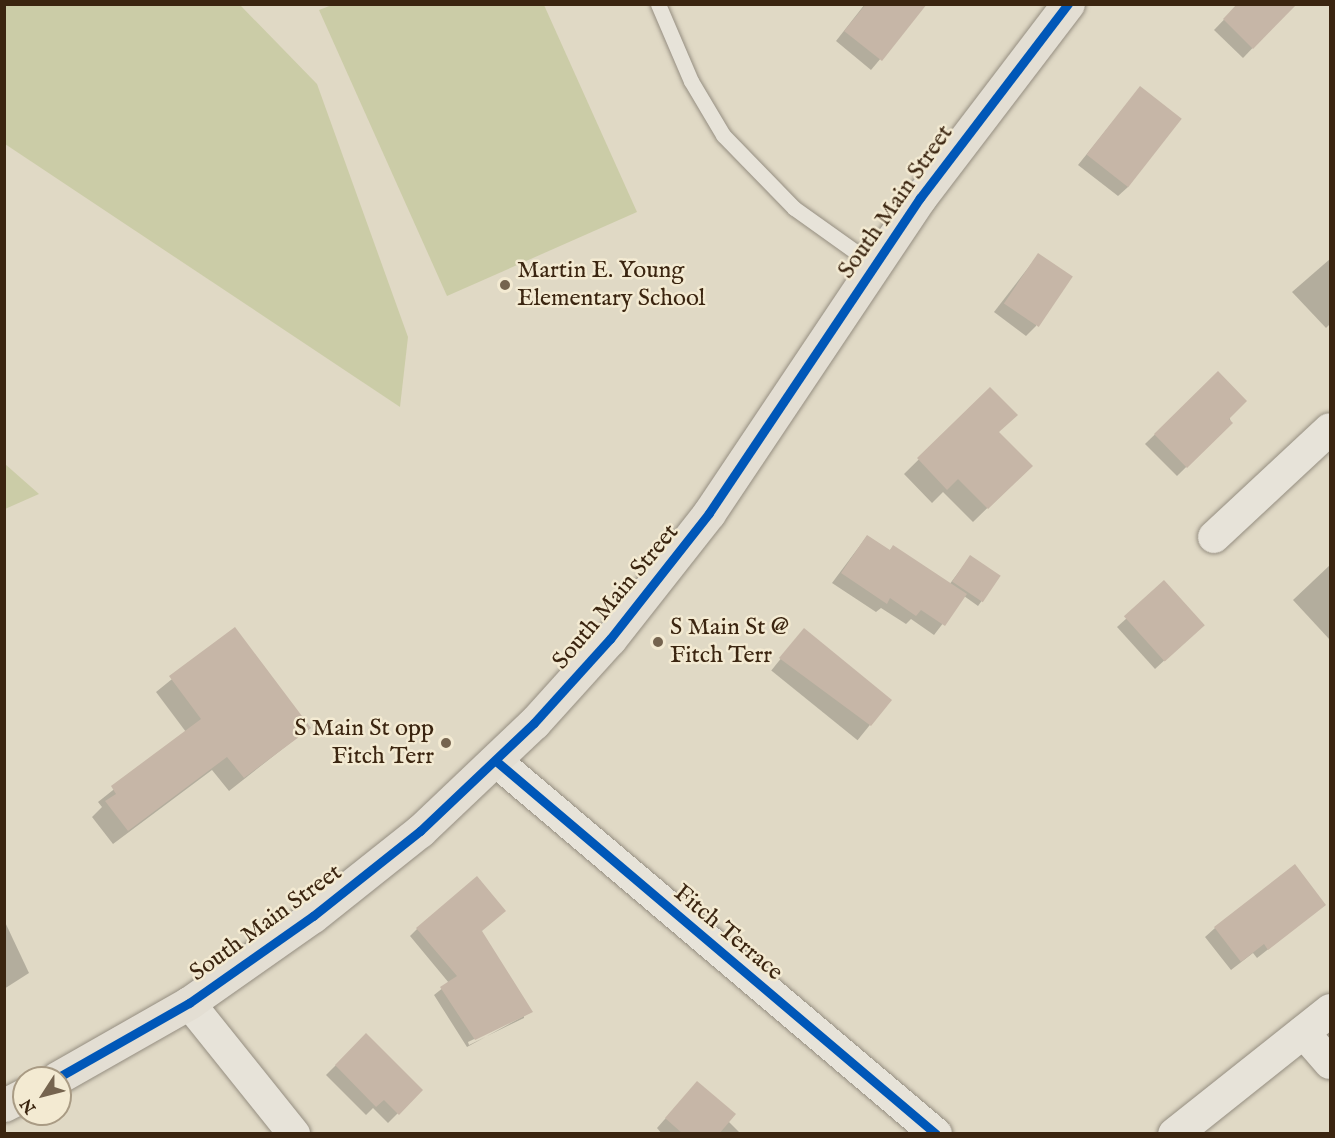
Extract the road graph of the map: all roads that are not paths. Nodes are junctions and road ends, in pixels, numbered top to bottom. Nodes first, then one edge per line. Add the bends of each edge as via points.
1 (658, 4) edge
2 (1068, 4) edge
3 (874, 265) junction
4 (1330, 429) edge
5 (1214, 537) dead end
6 (496, 761) junction
7 (189, 1003) junction
8 (1330, 1010) edge
9 (1303, 1032) junction
10 (1330, 1063) edge
11 (72, 1069) edge
12 (294, 1134) edge
13 (936, 1134) edge
14 (1174, 1134) edge

1 - 3 lane via 691,81 723,135 794,208
2 - 3 main road, South Main Street
3 - 6 main road, South Main Street via 675,558 610,639
4 - 5 street
6 - 7 main road, South Main Street via 357,882
6 - 13 street, Fitch Terrace
7 - 11 main road, South Main Street
7 - 12 street
8 - 9 street
9 - 10 street
9 - 14 street

